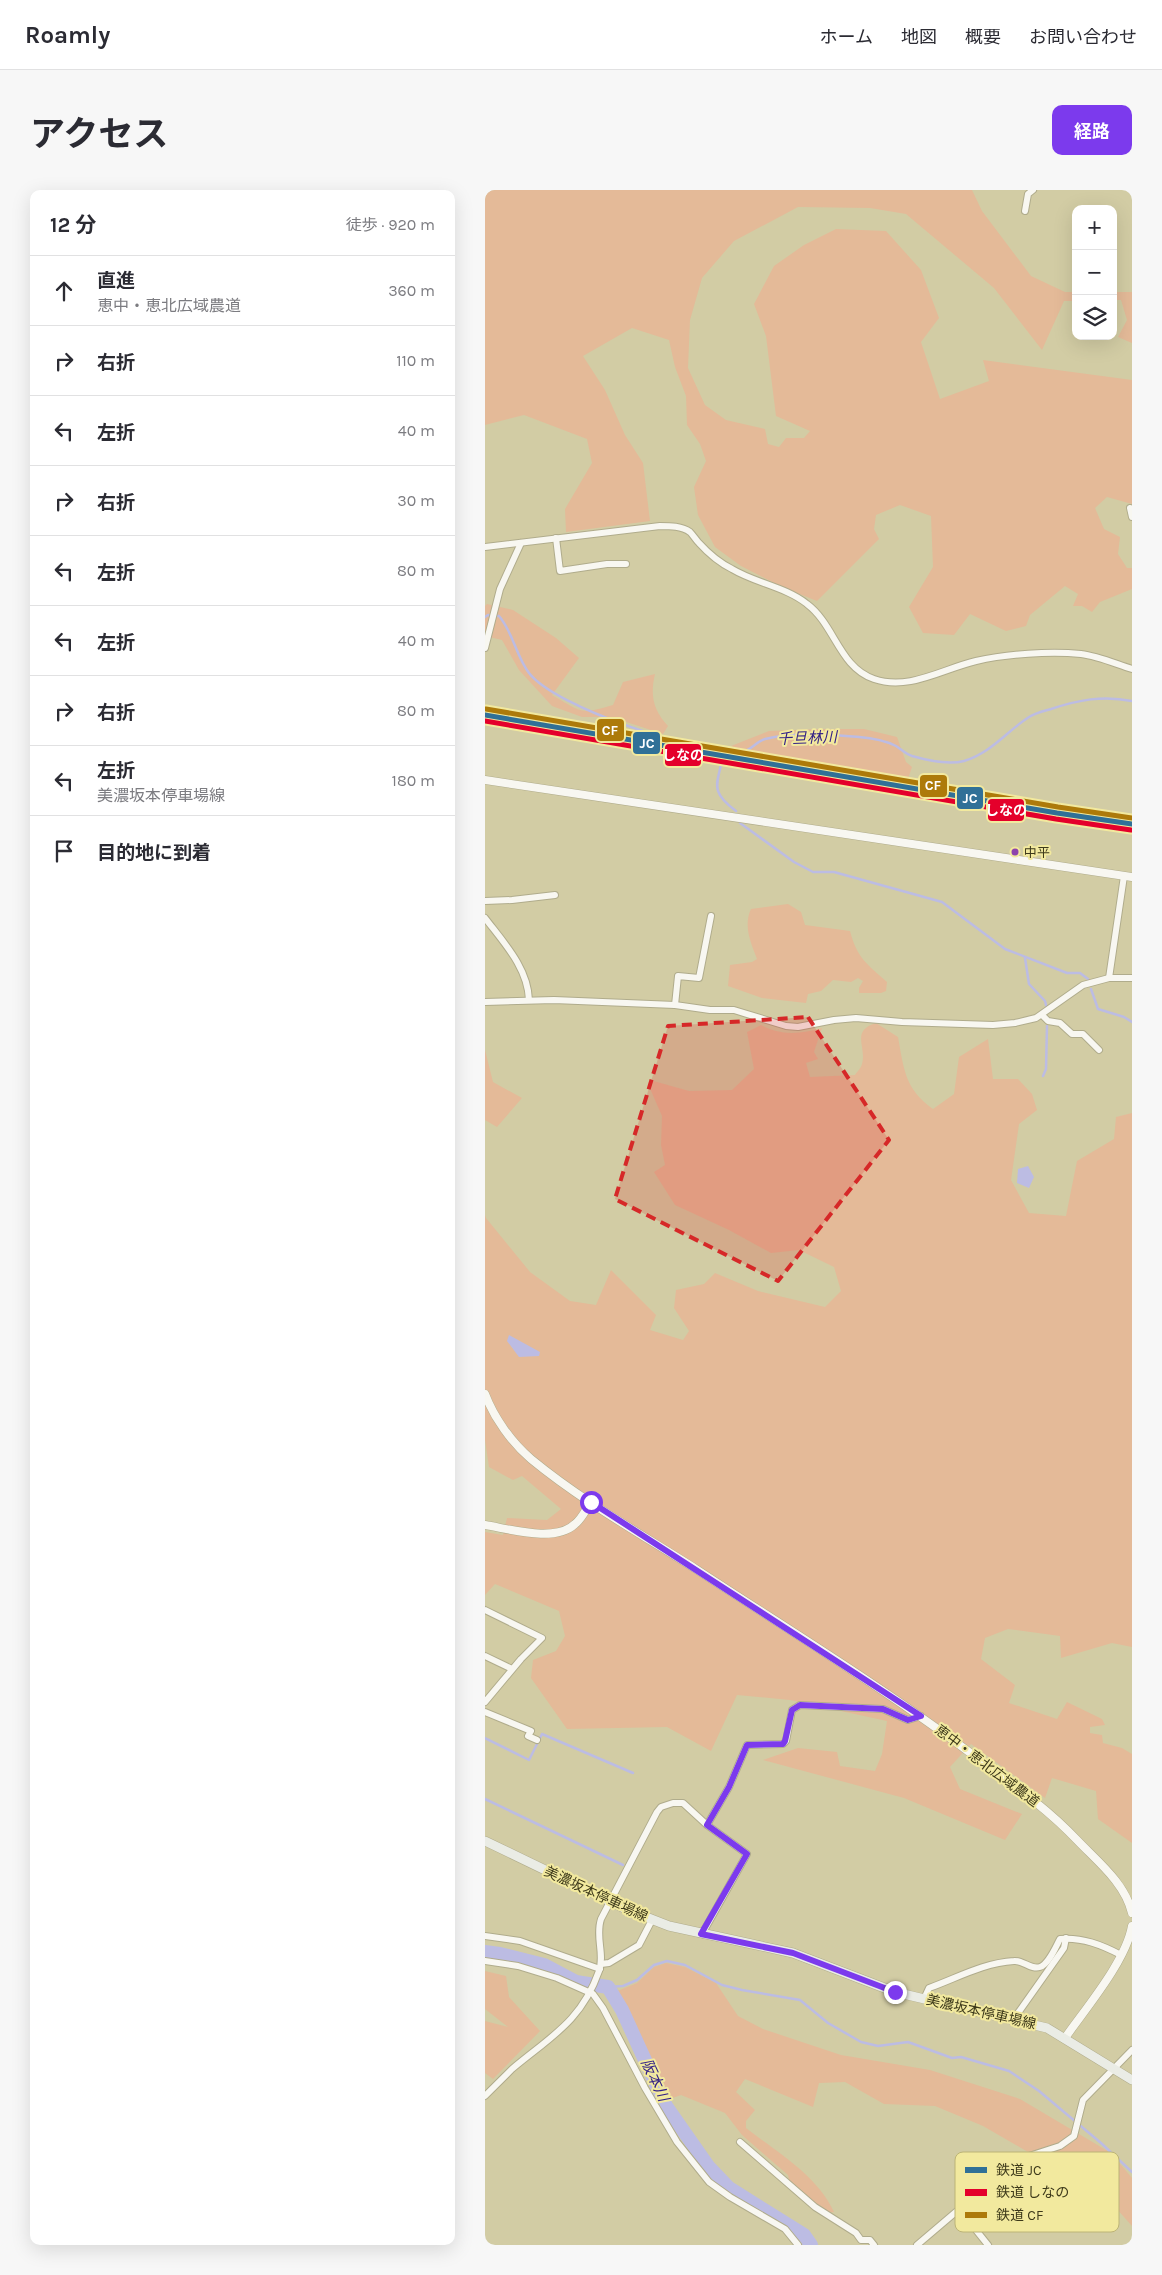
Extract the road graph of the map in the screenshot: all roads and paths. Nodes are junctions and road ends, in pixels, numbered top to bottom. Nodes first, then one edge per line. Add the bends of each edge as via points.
1 (1033, 190) edge
2 (1025, 211) dead end
3 (1130, 508) dead end
4 (1132, 517) edge
5 (556, 538) junction
6 (521, 543) junction
7 (485, 547) edge
8 (626, 564) dead end
9 (485, 648) edge
10 (1132, 668) edge
11 (485, 780) edge
12 (1128, 876) edge
13 (555, 895) dead end
14 (485, 901) edge
15 (711, 916) dead end
16 (485, 918) edge
17 (1109, 978) junction
18 (1132, 978) edge
19 (529, 1000) junction
20 (485, 1002) edge
21 (675, 1005) junction
22 (1042, 1015) junction
23 (1099, 1050) dead end
24 (485, 1394) edge
25 (591, 1502) junction
26 (485, 1526) edge
27 (485, 1610) edge
28 (485, 1656) edge
29 (512, 1669) junction
30 (485, 1702) edge
31 (485, 1712) edge
32 (921, 1716) junction
33 (537, 1740) dead end
34 (707, 1825) junction
35 (485, 1841) edge
36 (610, 1901) junction
37 (1132, 1913) edge
38 (652, 1920) junction
39 (1132, 1926) edge
40 (701, 1934) junction
41 (485, 1936) edge
42 (1066, 1938) junction
43 (1121, 1955) junction
44 (485, 1961) edge
45 (600, 1967) junction
46 (589, 1993) junction
47 (924, 1998) junction
48 (1016, 2021) junction
49 (1065, 2038) junction
50 (1132, 2050) edge
51 (1114, 2070) junction
52 (1132, 2080) edge
53 (485, 2096) edge
54 (740, 2142) dead end
55 (1042, 2152) edge
56 (955, 2214) edge
57 (978, 2232) edge
58 (797, 2245) edge
59 (874, 2245) edge
60 (917, 2245) edge
61 (988, 2245) edge

1 - 2 street via 1028,194
3 - 4 street
5 - 6 street
5 - 8 street via 560,571
5 - 10 street via 660,526 675,526 689,531 708,552 732,570 807,604 822,620 851,664 859,672 881,681 903,683 975,661 1044,654 1083,654
6 - 7 street
6 - 9 street via 500,588
11 - 12 street
12 - 17 street
13 - 14 street
15 - 21 street via 699,978 678,976
16 - 19 street via 525,977
17 - 18 street
17 - 22 street via 1083,985
19 - 20 street
19 - 21 street
21 - 22 street via 734,1010 799,1027 856,1018 993,1025 1029,1021
22 - 23 street via 1048,1022 1060,1024 1072,1034 1083,1034
24 - 25 street, 恵中・恵北広域農道 via 499,1422 530,1459
25 - 26 street via 576,1524 554,1535
25 - 32 street, 恵中・恵北広域農道
27 - 29 street via 542,1638
28 - 29 street
29 - 30 street
31 - 33 street via 531,1731 528,1736
32 - 34 street via 908,1720 883,1709 800,1705 792,1710 783,1744 747,1745 729,1787
32 - 37 street, 恵中・恵北広域農道 via 1062,1824 1119,1885
34 - 36 street via 683,1803 661,1807
34 - 40 street via 747,1854
35 - 36 main road, 美濃坂本停車場線
36 - 38 main road, 美濃坂本停車場線
36 - 45 street via 598,1926
38 - 40 main road, 美濃坂本停車場線
38 - 45 street via 639,1945
39 - 43 street
40 - 47 main road, 美濃坂本停車場線 via 793,1953 868,1983
41 - 45 street via 520,1941
42 - 43 street via 1087,1940
42 - 47 street via 1060,1939 1039,1967 1017,1960 986,1966 929,1988
42 - 48 street via 1064,1948 1018,2013
43 - 49 street
44 - 46 street via 519,1966
45 - 46 street
46 - 53 street via 566,2026 511,2070
46 - 58 street via 603,2008 677,2142 709,2182 785,2230
47 - 48 main road, 美濃坂本停車場線
48 - 49 main road, 美濃坂本停車場線 via 1041,2026
49 - 51 main road, 美濃坂本停車場線
50 - 51 street
51 - 52 main road, 美濃坂本停車場線
51 - 55 street via 1083,2100 1074,2136 1060,2146
54 - 59 street via 815,2207 856,2233 861,2240 870,2240
56 - 60 street
57 - 61 street

